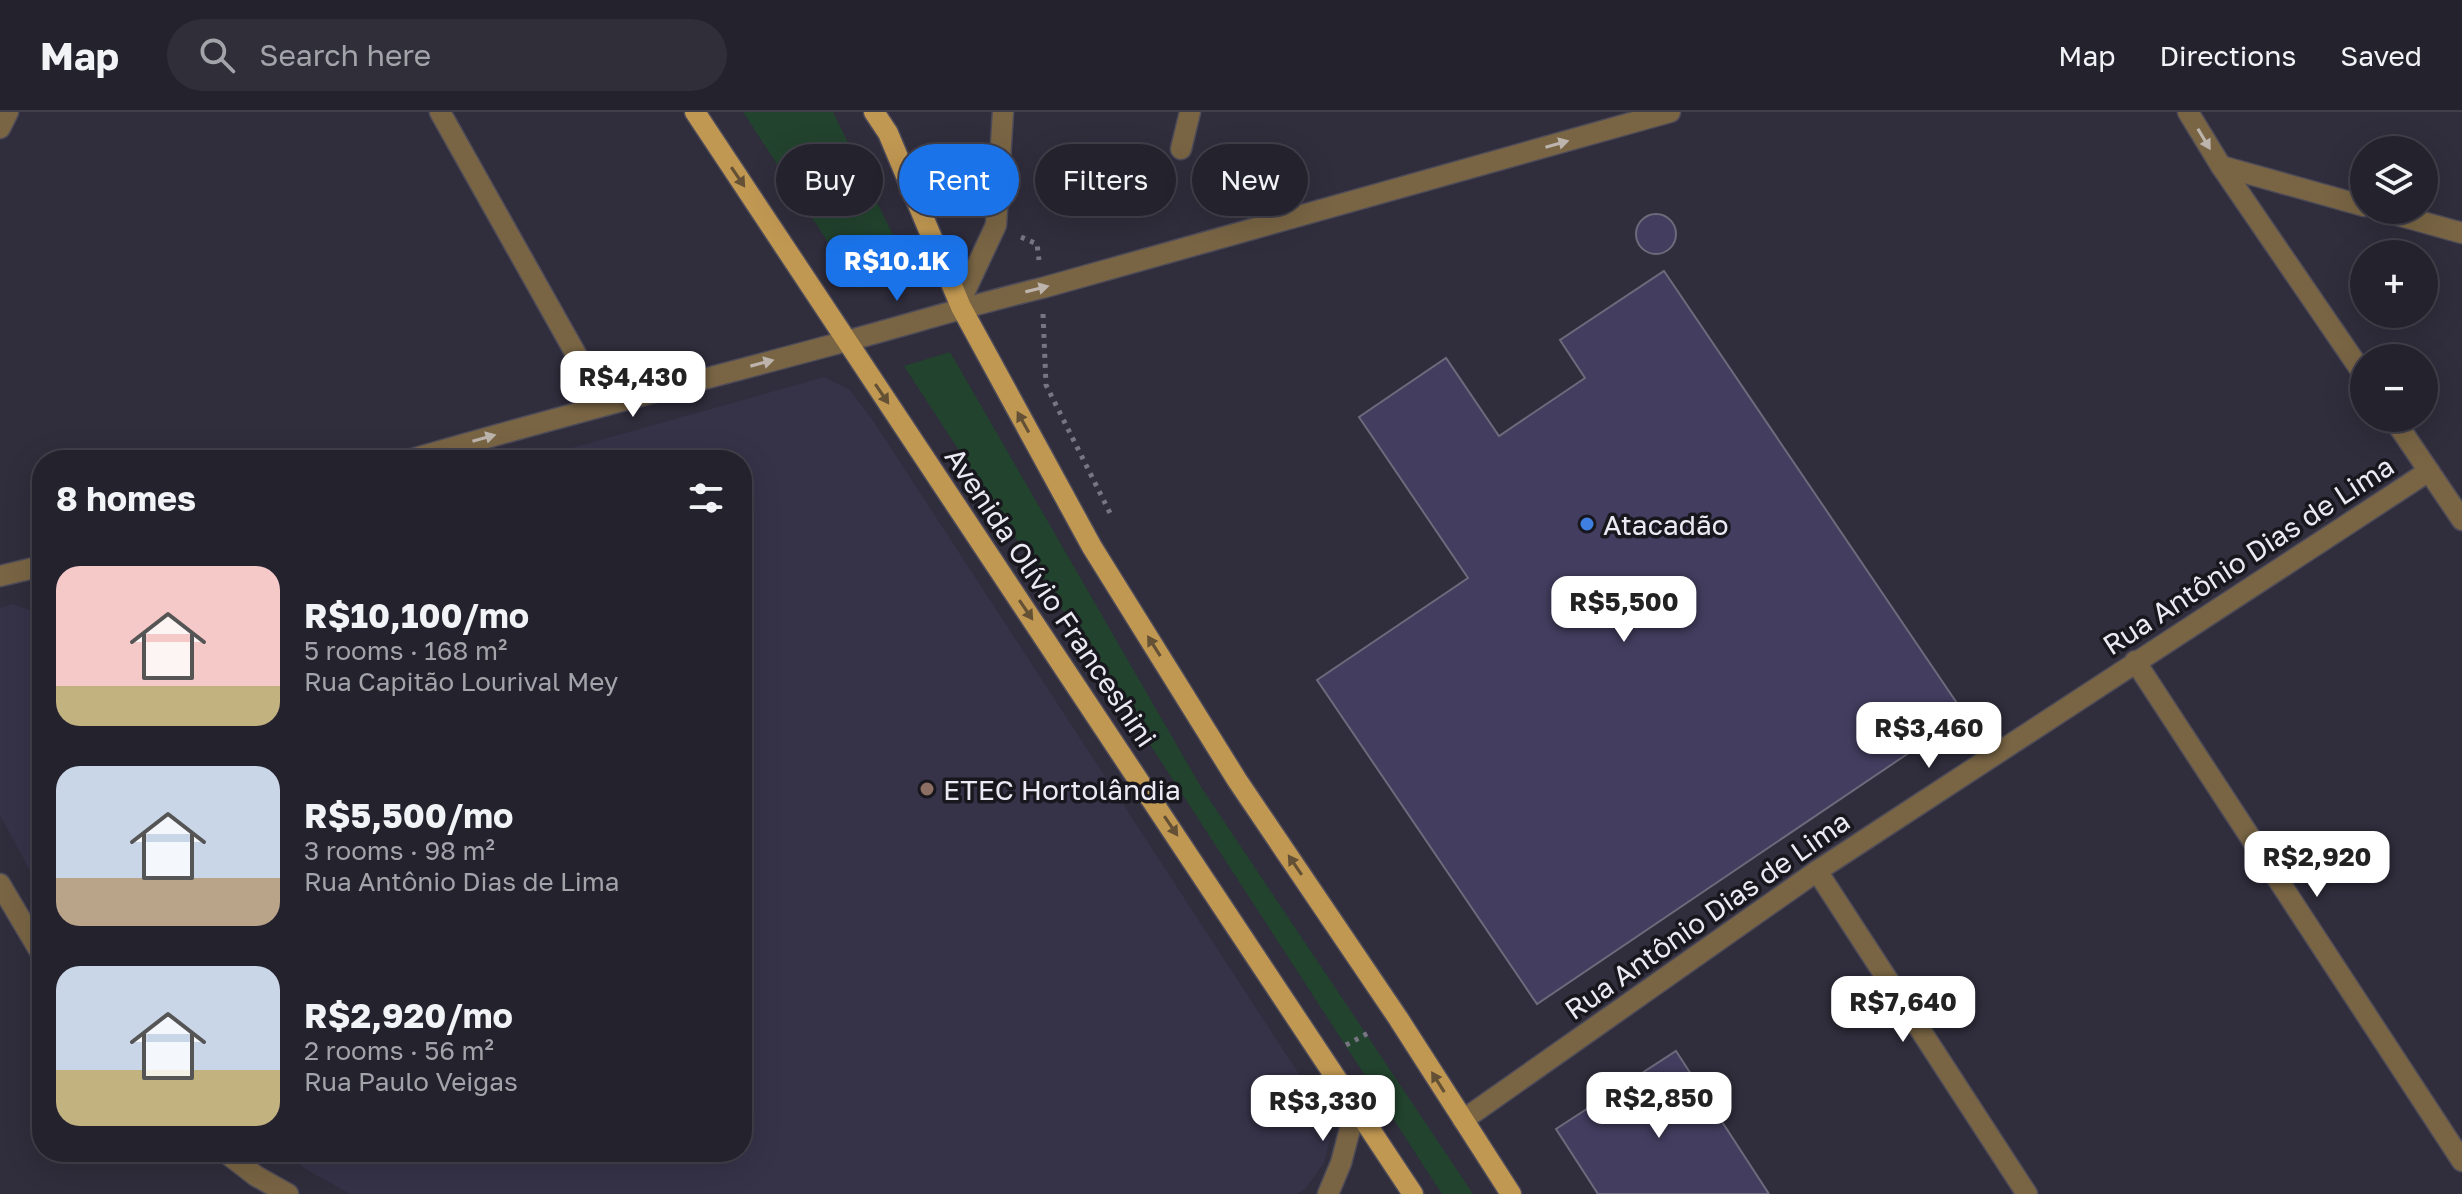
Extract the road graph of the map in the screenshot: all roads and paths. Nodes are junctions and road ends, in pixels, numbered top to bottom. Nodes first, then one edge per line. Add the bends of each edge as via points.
1 (8, 112) edge
2 (440, 112) edge
3 (695, 112) edge
4 (874, 112) edge
5 (1003, 112) edge
6 (1190, 112) edge
7 (1670, 112) edge
8 (2188, 112) edge
9 (0, 128) edge
10 (1181, 149) dead end
11 (2221, 166) junction
12 (2350, 202) edge
13 (2430, 224) edge
14 (996, 225) junction
15 (2462, 233) edge
16 (1042, 288) junction
17 (960, 305) junction
18 (846, 341) junction
19 (2350, 355) edge
20 (604, 404) junction
21 (2403, 432) edge
22 (444, 450) edge
23 (2429, 471) junction
24 (1110, 514) dead end
25 (2462, 520) edge
26 (32, 568) edge
27 (0, 576) edge
28 (2135, 661) junction
29 (1817, 871) junction
30 (0, 884) edge
31 (32, 938) edge
32 (1398, 1018) junction
33 (1324, 1056) junction
34 (1356, 1106) junction
35 (1463, 1120) junction
36 (2462, 1161) edge
37 (238, 1162) edge
38 (288, 1194) edge
39 (1328, 1194) edge
40 (1413, 1194) edge
41 (1511, 1194) edge
42 (2027, 1194) edge

1 - 9 street
2 - 20 street
3 -> 18 main road, Avenida Olívio Franceshini
4 - 17 main road, Avenida Olívio Franceshini via 888,133
5 - 14 street
6 - 10 street
16 -> 7 street
8 -> 11 street
11 - 12 street
11 - 19 street
13 - 15 street
14 - 16 path via 1037,244
14 - 17 street
17 -> 16 street
16 - 24 path via 1046,385
17 - 18 street
32 -> 17 main road, Avenida Olívio Franceshini via 1237,780 1092,547
20 -> 18 street
18 -> 33 main road, Avenida Olívio Franceshini
22 -> 20 street
21 - 23 street
23 - 25 street
23 - 28 street, Rua Antônio Dias de Lima
26 - 27 street
28 - 29 street, Rua Antônio Dias de Lima
28 - 36 street
29 - 35 street, Rua Antônio Dias de Lima
29 - 42 street
30 - 31 street
32 - 33 path
35 -> 32 main road, Avenida Olívio Franceshini
33 - 34 main road, Avenida Olívio Franceshini
34 - 39 street
34 - 40 main road, Avenida Olívio Franceshini
35 - 41 main road, Avenida Olívio Franceshini
37 - 38 street

